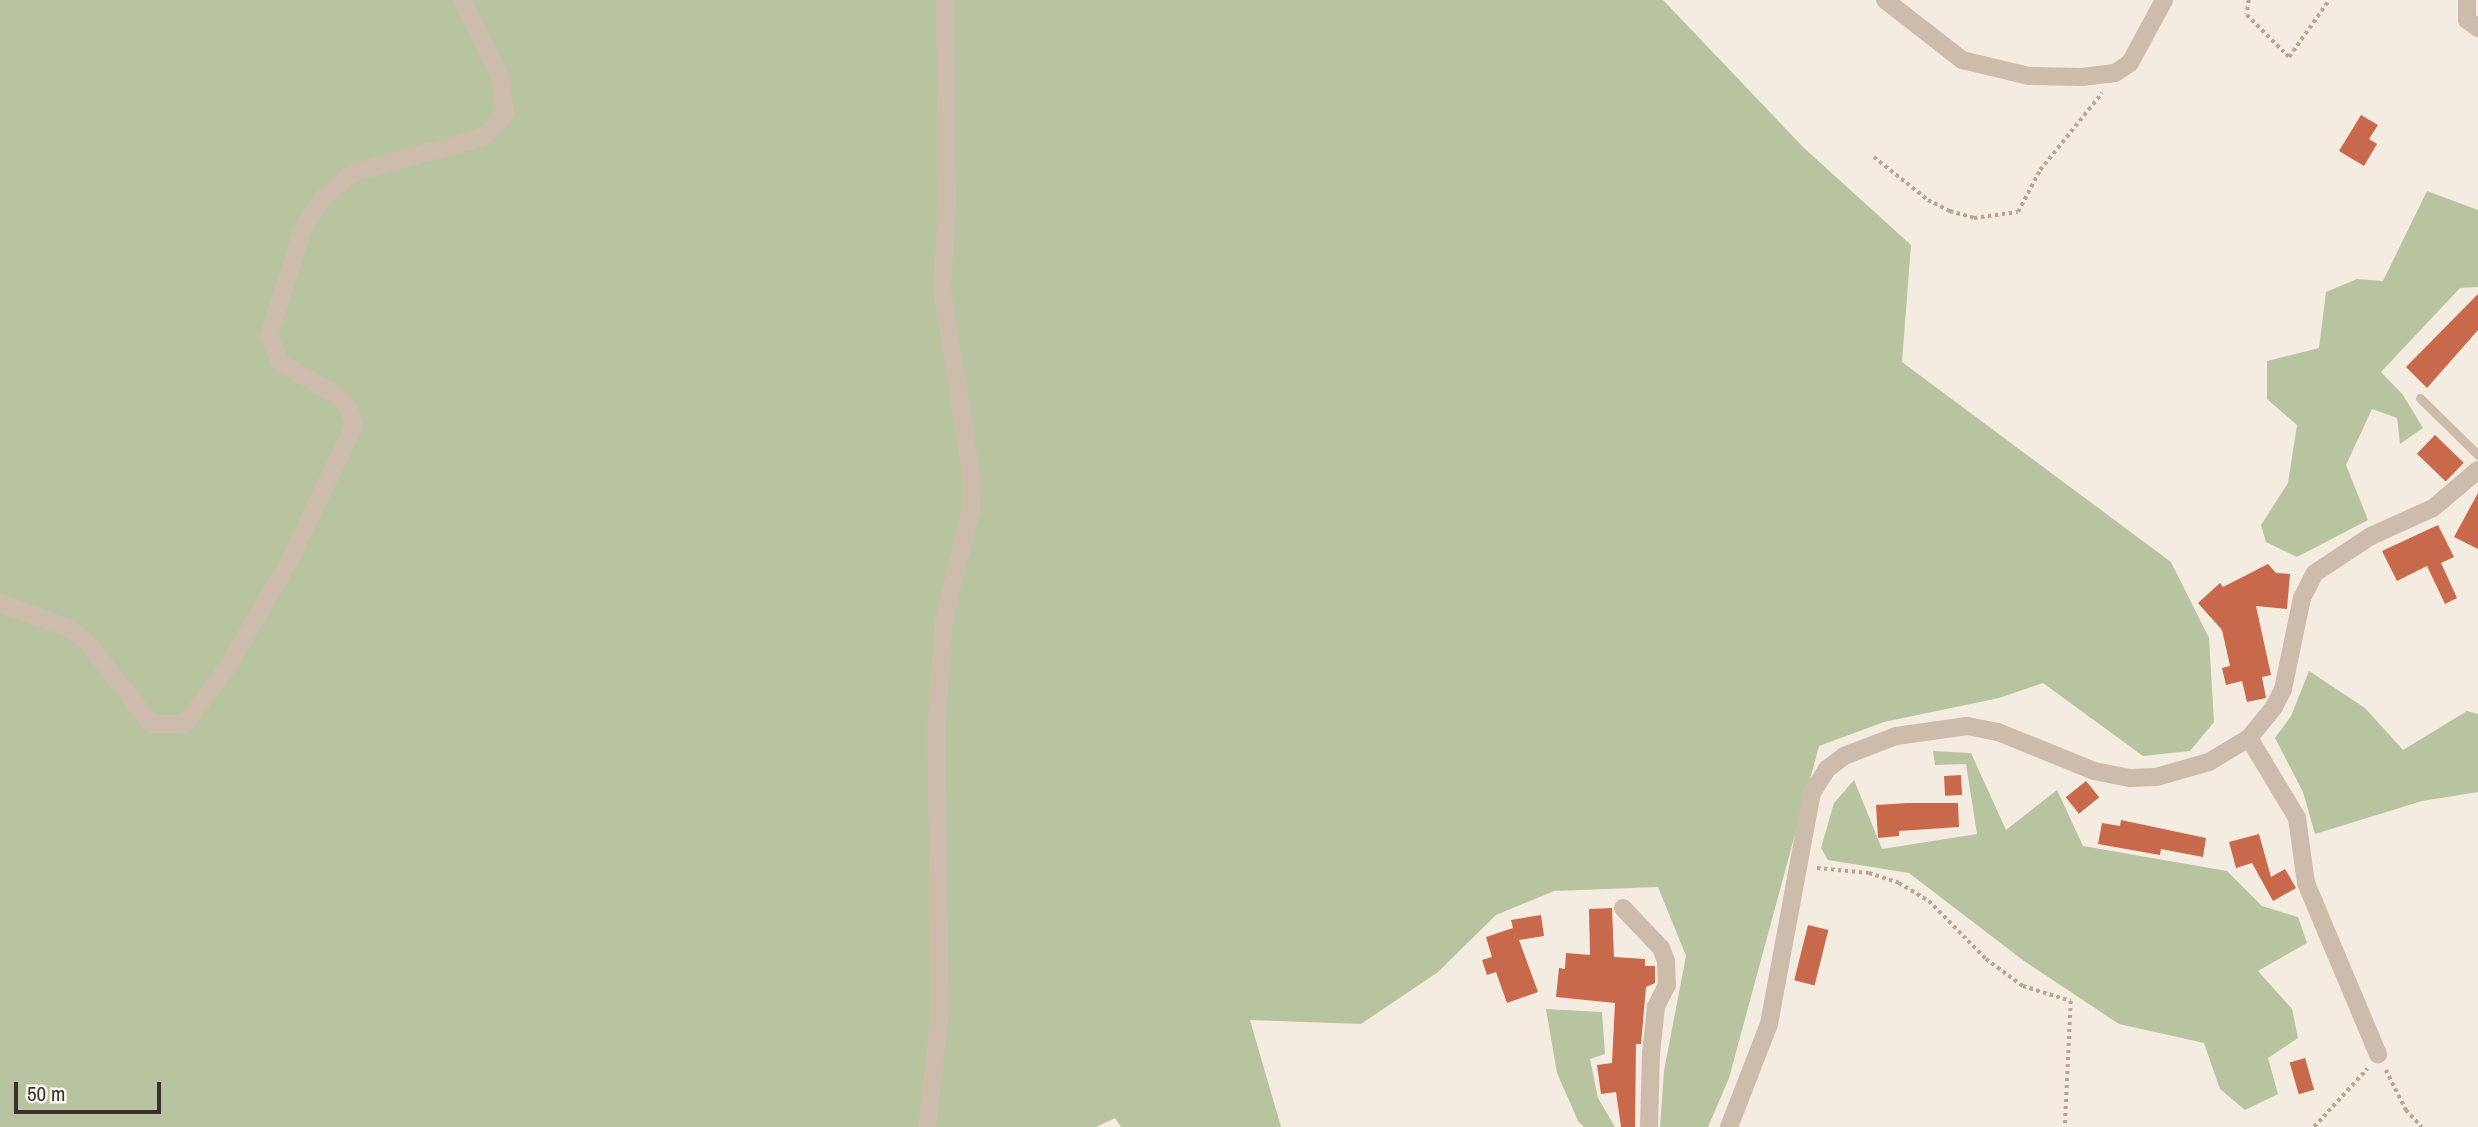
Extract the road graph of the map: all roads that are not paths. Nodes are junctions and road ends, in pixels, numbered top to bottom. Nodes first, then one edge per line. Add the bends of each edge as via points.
1 (462, 0) edge
2 (945, 0) edge
3 (1885, 0) edge
4 (2164, 0) edge
5 (2467, 0) edge
6 (2478, 28) edge
7 (2420, 398) dead end
8 (2478, 455) edge
9 (2478, 470) edge
10 (0, 603) edge
11 (2249, 738) junction
12 (1623, 908) dead end
13 (2378, 1054) road end
14 (927, 1127) edge
15 (1649, 1127) edge
16 (1729, 1127) edge

1 - 10 street via 500,76 505,113 489,132 473,140 352,173 323,198 303,229 269,336 280,363 337,395 349,407 354,426 288,563 230,663 192,715 184,724 150,724 86,641 66,627
2 - 14 street via 947,204 942,288 972,481 971,510 944,618 936,730 940,1013
3 - 4 street via 1962,60 1997,71 2082,77 2123,68 2143,44
5 - 6 street via 2467,20
7 - 8 lane
9 - 11 street via 2450,498 2371,536 2315,573 2302,598 2283,689
11 - 13 street via 2297,818 2306,883
11 - 16 street via 2186,771 2130,778 2094,771 1998,732 1966,726 1896,736 1844,756 1818,781 1797,867 1788,941 1769,1024
12 - 15 street via 1661,948 1666,961 1667,985 1656,1007 1651,1054

